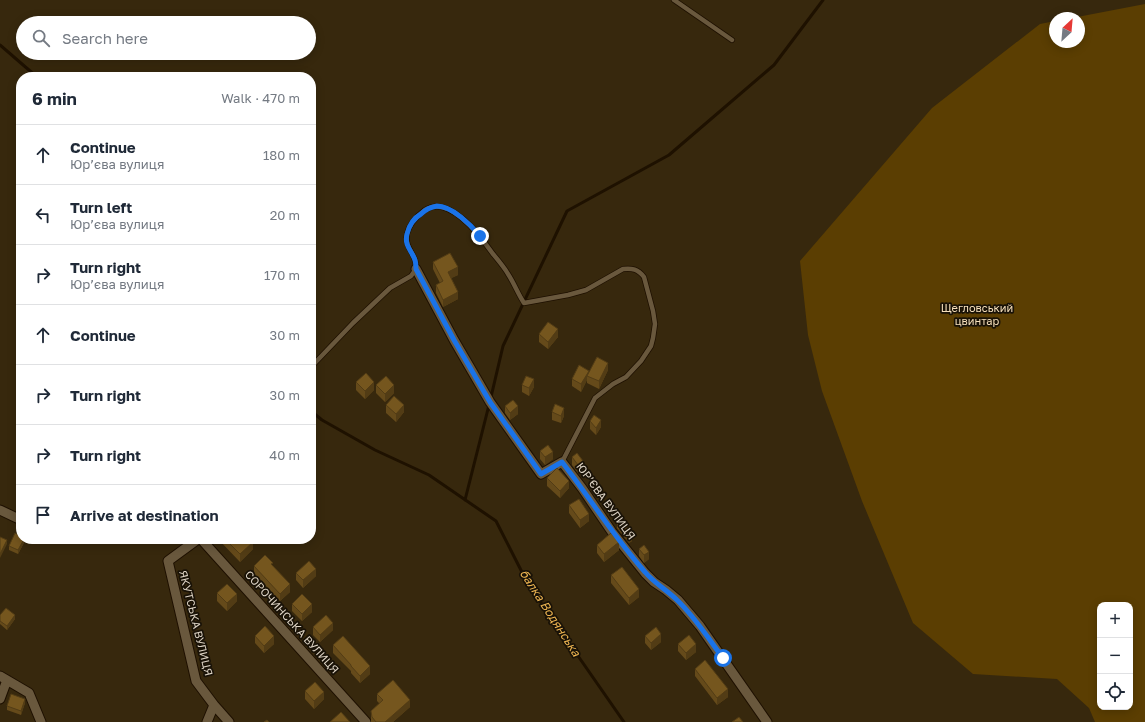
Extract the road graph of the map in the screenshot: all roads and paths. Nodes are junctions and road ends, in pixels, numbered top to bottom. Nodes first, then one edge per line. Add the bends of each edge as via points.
1 (674, 0) edge
2 (732, 40) dead end
3 (416, 269) junction
4 (316, 362) edge
5 (562, 462) junction
6 (0, 510) edge
7 (16, 518) edge
8 (192, 544) edge
9 (205, 544) edge
10 (3, 678) edge
11 (0, 699) edge
12 (214, 705) junction
13 (41, 722) edge
14 (207, 722) edge
15 (229, 722) edge
16 (366, 722) edge
17 (767, 722) edge

1 - 2 lane
3 - 4 lane via 411,276 390,288
3 - 5 street, ЮР’ЄВА ВУЛИЦЯ via 490,402 541,474
3 - 5 lane via 415,259 408,248 407,235 416,216 437,206 448,209 471,225 508,274 524,303 586,290 623,269 630,268 641,273 646,281 655,324 651,346 642,361 626,377 595,398
5 - 17 street, ЮР’ЄВА ВУЛИЦЯ via 645,573 678,600 700,626
6 - 7 street
8 - 12 street, ЯКУТСЬКА ВУЛИЦЯ via 168,560 196,681
9 - 16 street, СОРОЧИНСЬКА ВУЛИЦЯ
10 - 11 street
10 - 13 street via 30,693
12 - 14 street
12 - 15 street

